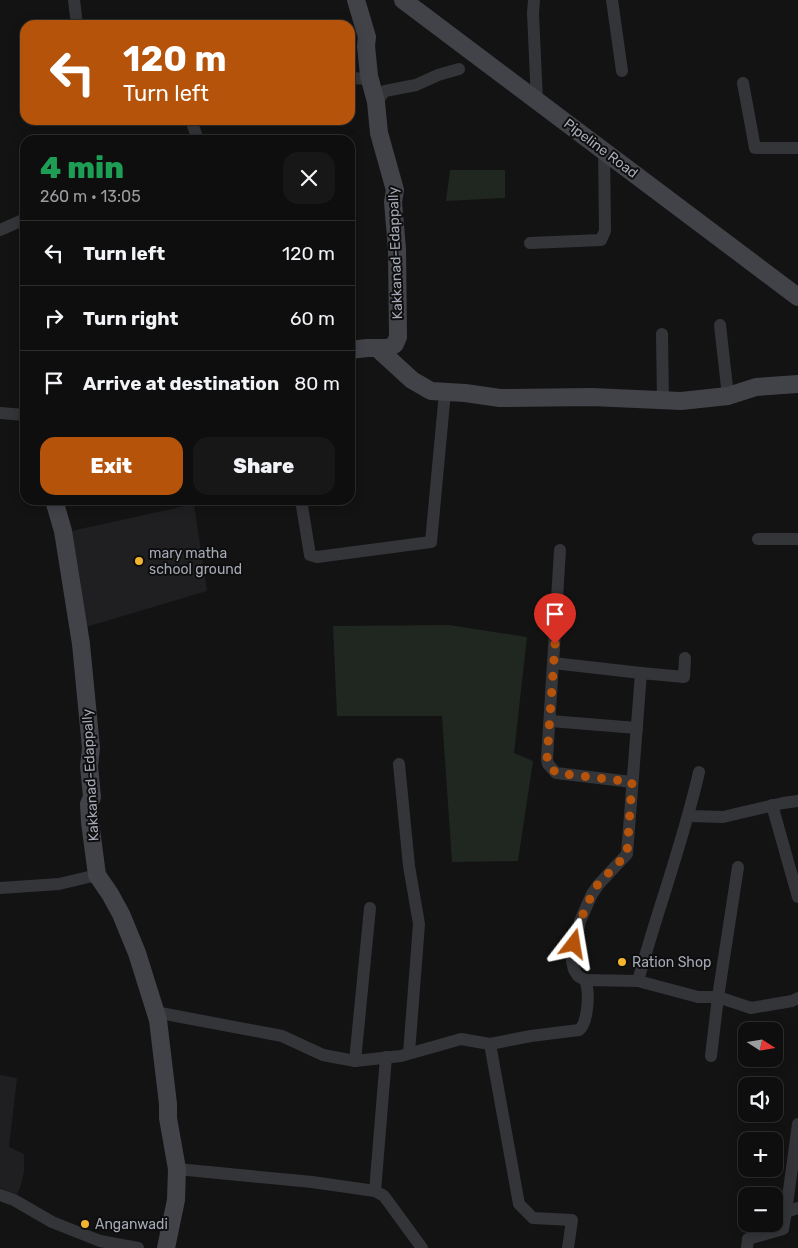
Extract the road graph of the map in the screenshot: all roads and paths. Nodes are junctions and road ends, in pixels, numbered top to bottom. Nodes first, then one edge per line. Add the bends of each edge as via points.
1 (74, 0) edge
2 (356, 0) edge
3 (403, 0) edge
4 (534, 0) edge
5 (612, 0) edge
6 (76, 20) edge
7 (459, 69) dead end
8 (622, 71) dead end
9 (355, 78) edge
10 (369, 79) junction
11 (743, 83) dead end
12 (537, 101) junction
13 (376, 102) junction
14 (798, 148) edge
15 (604, 150) junction
16 (20, 221) edge
17 (0, 230) edge
18 (530, 243) dead end
19 (798, 297) edge
20 (720, 324) dead end
21 (662, 334) dead end
22 (377, 348) junction
23 (355, 350) edge
24 (798, 384) edge
25 (445, 392) junction
26 (728, 396) junction
27 (663, 400) junction
28 (0, 413) edge
29 (20, 415) edge
30 (55, 505) edge
31 (302, 505) edge
32 (758, 539) dead end
33 (798, 539) edge
34 (560, 550) dead end
35 (685, 658) dead end
36 (554, 663) junction
37 (641, 673) junction
38 (550, 721) junction
39 (637, 728) junction
40 (399, 764) dead end
41 (699, 772) dead end
42 (632, 782) junction
43 (798, 801) edge
44 (772, 805) junction
45 (689, 816) junction
46 (738, 866) dead end
47 (97, 875) junction
48 (0, 888) edge
49 (798, 897) edge
50 (370, 908) dead end
51 (585, 980) junction
52 (638, 981) junction
53 (718, 997) junction
54 (798, 998) edge
55 (155, 1012) junction
56 (490, 1044) junction
57 (409, 1053) junction
58 (711, 1056) dead end
59 (386, 1057) junction
60 (355, 1061) junction
61 (798, 1124) edge
62 (177, 1169) junction
63 (375, 1191) junction
64 (0, 1195) edge
65 (792, 1210) edge
66 (138, 1248) edge
67 (166, 1248) edge
68 (422, 1248) edge
69 (568, 1248) edge
70 (747, 1248) edge

1 - 6 street
2 - 10 street, Kakkanad-Edappally via 367,37
3 - 12 street, Pipeline Road
4 - 12 street
5 - 8 street
7 - 13 street via 416,85 385,91
9 - 10 street
10 - 13 street, Kakkanad-Edappally
11 - 14 street via 755,148
12 - 15 street, Pipeline Road
13 - 22 street, Kakkanad-Edappally via 379,133 395,190 393,202 398,249 398,338 389,348
15 - 18 street via 605,231 600,240
15 - 19 street, Pipeline Road
16 - 17 street
20 - 26 street
21 - 27 street
22 - 23 street, Kakkanad-Edappally
22 - 25 street via 412,380 431,391
24 - 26 street via 756,387
25 - 27 street via 500,398
25 - 31 street via 431,542 317,557 310,555
26 - 27 street
28 - 29 street
30 - 47 street, Kakkanad-Edappally via 63,532 81,644 91,748 90,822
32 - 33 street
34 - 36 street
35 - 37 street via 684,677
36 - 37 street
36 - 38 street
37 - 39 street
38 - 39 street
38 - 42 street via 547,759 556,773
39 - 42 street
40 - 57 street via 409,866 419,924
41 - 45 street
42 - 51 street via 627,854 592,894 574,944 572,966
43 - 44 street
44 - 45 street via 723,817
44 - 49 street
45 - 52 street
46 - 53 street
47 - 48 street via 58,884
47 - 55 street, Kakkanad-Edappally via 121,914 138,953
50 - 60 street
51 - 52 street
51 - 56 street via 588,992 585,1022 579,1030
52 - 53 street via 698,997
53 - 54 street via 750,1008
53 - 58 street
55 - 60 street via 282,1036 323,1055
55 - 62 street, Kakkanad-Edappally
56 - 57 street via 461,1039
56 - 69 street via 519,1204 533,1218 572,1220
57 - 59 street
59 - 60 street
59 - 63 street
61 - 65 street
62 - 63 street
62 - 67 street, Kakkanad-Edappally via 176,1200
63 - 68 street via 384,1196
64 - 66 street via 52,1222 100,1241
65 - 70 street via 783,1229 748,1239

